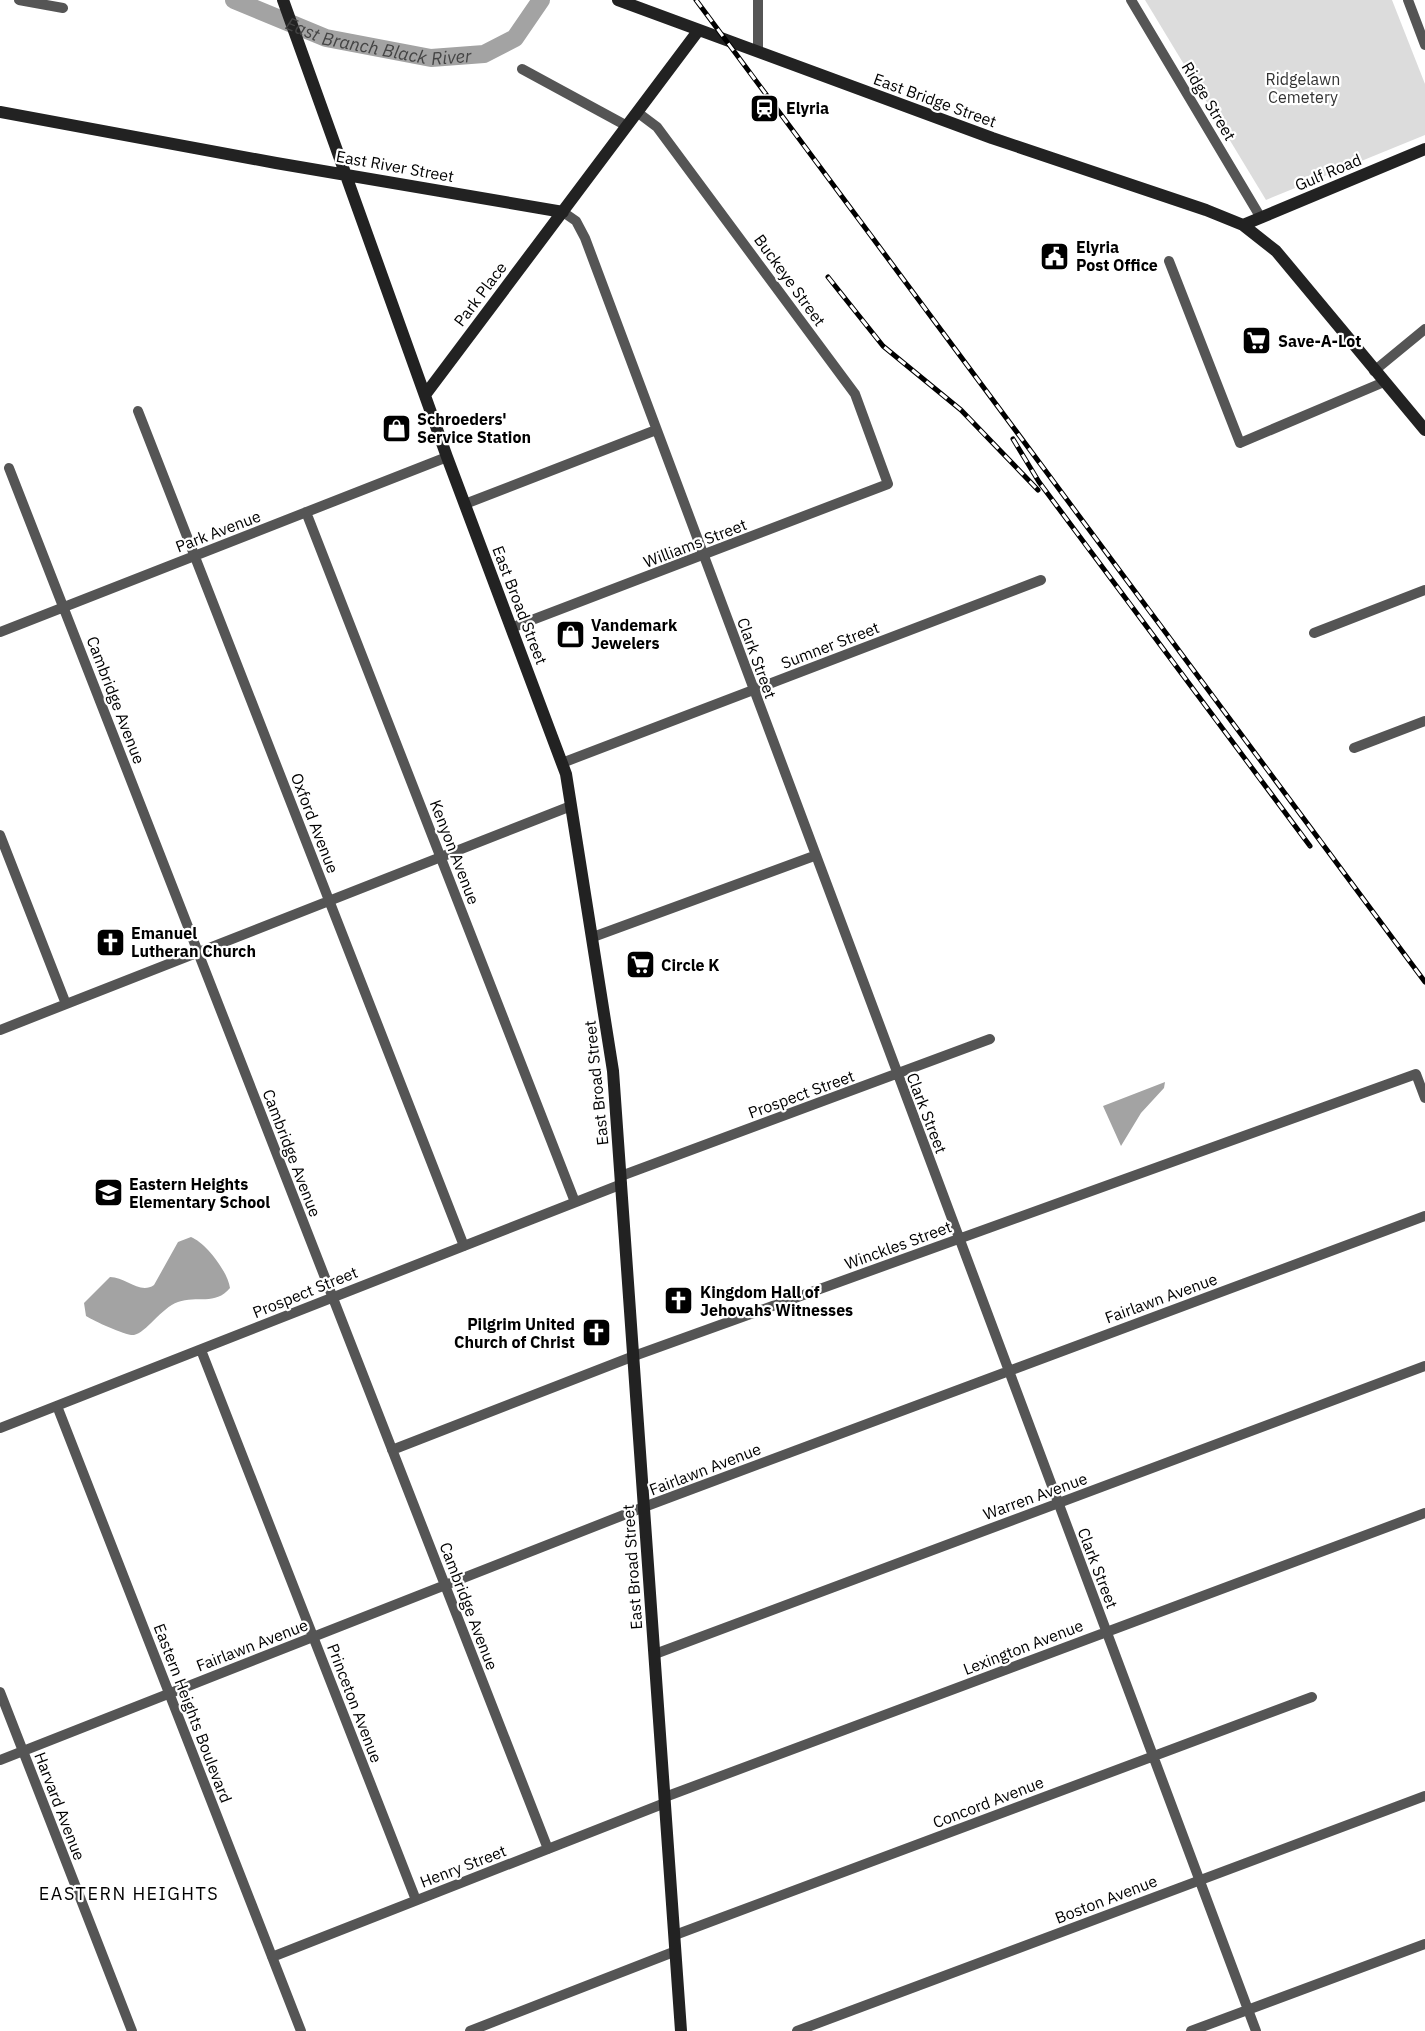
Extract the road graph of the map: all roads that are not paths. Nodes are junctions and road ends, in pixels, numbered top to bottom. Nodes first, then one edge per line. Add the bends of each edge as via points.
1 (19, 0) edge
2 (283, 0) edge
3 (618, 0) edge
4 (758, 0) edge
5 (1131, 0) edge
6 (1408, 0) edge
7 (63, 8) dead end
8 (698, 31) junction
9 (1425, 45) edge
10 (758, 51) junction
11 (522, 69) dead end
12 (0, 111) edge
13 (637, 112) junction
14 (627, 126) junction
15 (1425, 149) edge
16 (344, 173) junction
17 (563, 212) junction
18 (1261, 218) junction
19 (1243, 225) junction
20 (1169, 261) dead end
21 (1425, 328) edge
22 (1374, 371) junction
23 (1384, 382) junction
24 (425, 395) junction
25 (138, 411) dead end
26 (656, 430) junction
27 (1425, 430) edge
28 (447, 457) junction
29 (9, 468) dead end
30 (888, 484) joint
31 (465, 504) junction
32 (306, 513) junction
33 (195, 556) junction
34 (703, 557) junction
35 (1041, 580) dead end
36 (1425, 590) edge
37 (63, 607) junction
38 (511, 628) junction
39 (0, 632) edge
40 (1314, 633) dead end
41 (753, 690) junction
42 (1425, 721) edge
43 (1354, 748) dead end
44 (562, 764) junction
45 (571, 807) junction
46 (0, 835) edge
47 (814, 856) junction
48 (441, 857) junction
49 (329, 901) junction
50 (593, 937) junction
51 (198, 952) junction
52 (66, 1004) junction
53 (0, 1030) edge
54 (990, 1039) dead end
55 (897, 1075) junction
56 (1425, 1098) edge
57 (621, 1180) junction
58 (575, 1202) junction
59 (1425, 1216) edge
60 (959, 1239) junction
61 (464, 1246) junction
62 (333, 1297) junction
63 (201, 1350) junction
64 (634, 1356) junction
65 (1425, 1366) edge
66 (1008, 1371) junction
67 (57, 1406) junction
68 (0, 1428) edge
69 (392, 1450) junction
70 (1058, 1504) junction
71 (645, 1507) junction
72 (1425, 1513) edge
73 (445, 1585) junction
74 (1106, 1632) junction
75 (313, 1637) junction
76 (655, 1654) junction
77 (0, 1692) edge
78 (169, 1694) junction
79 (1312, 1697) dead end
80 (23, 1751) junction
81 (1152, 1756) junction
82 (0, 1760) edge
83 (1425, 1796) edge
84 (665, 1800) junction
85 (548, 1849) junction
86 (1199, 1881) junction
87 (417, 1900) junction
88 (675, 1935) junction
89 (1425, 1944) edge
90 (676, 1951) junction
91 (272, 1957) junction
92 (1248, 2010) junction
93 (132, 2031) edge
94 (301, 2031) edge
95 (470, 2031) edge
96 (681, 2031) edge
97 (797, 2031) edge
98 (1191, 2031) edge
99 (1256, 2031) edge

1 - 7 street
2 - 16 street, East Broad Street
3 - 8 street, East Bridge Street
4 - 10 street
5 - 18 street, Ridge Street
6 - 9 street
8 - 10 street, East Bridge Street
8 - 13 street
10 - 19 street, East Bridge Street via 981,135
11 - 14 street
12 - 16 street, East River Street
13 - 14 street
13 - 30 street, Buckeye Street via 663,135 855,394
14 - 17 street
15 - 18 street, Gulf Road
16 - 17 street, East River Street
16 - 24 street, East Broad Street
17 - 24 street, Park Place
17 - 26 street, Clark Street via 576,221 585,238
18 - 19 street, Gulf Road
19 - 22 street, East Bridge Street via 1276,252
20 - 23 street via 1240,443
21 - 22 street
22 - 23 street, East Bridge Street
23 - 27 street, East Bridge Street
24 - 28 street, East Broad Street
25 - 33 street, Oxford Avenue
26 - 31 street
26 - 34 street, Clark Street
28 - 31 street, East Broad Street
28 - 32 street, Park Avenue
29 - 37 street, Cambridge Avenue
30 - 34 street, Williams Street
31 - 38 street, East Broad Street
32 - 33 street, Park Avenue
32 - 48 street, Kenyon Avenue
33 - 37 street, Park Avenue
33 - 49 street, Oxford Avenue
34 - 38 street, Williams Street
34 - 41 street, Clark Street
35 - 41 street, Sumner Street
36 - 40 street
37 - 39 street, Park Avenue
37 - 51 street, Cambridge Avenue
38 - 44 street, East Broad Street
41 - 44 street, Sumner Street
41 - 47 street, Clark Street
42 - 43 street
44 - 45 street, East Broad Street
45 - 48 street
45 - 50 street, East Broad Street
46 - 52 street
47 - 50 street
47 - 55 street, Clark Street
48 - 49 street
48 - 58 street, Kenyon Avenue
49 - 51 street
49 - 61 street, Oxford Avenue
50 - 57 street, East Broad Street via 610,1037
51 - 52 street
51 - 62 street, Cambridge Avenue
52 - 53 street
54 - 55 street, Prospect Street
55 - 57 street, Prospect Street
55 - 60 street, Clark Street
56 - 60 street, Winckles Street via 1416,1074
57 - 58 street, Prospect Street
57 - 64 street, East Broad Street
58 - 61 street, Prospect Street
59 - 66 street, Fairlawn Avenue
60 - 64 street, Winckles Street
60 - 66 street, Clark Street
61 - 62 street, Prospect Street
62 - 63 street, Prospect Street
62 - 69 street, Cambridge Avenue
63 - 67 street, Prospect Street
63 - 75 street, Princeton Avenue
64 - 69 street, Winckles Street
64 - 71 street, East Broad Street
65 - 70 street, Warren Avenue
66 - 70 street, Clark Street
66 - 71 street, Fairlawn Avenue
67 - 68 street, Prospect Street
67 - 78 street, Eastern Heights Boulevard
69 - 73 street, Cambridge Avenue
70 - 74 street, Clark Street
70 - 76 street, Warren Avenue
71 - 73 street, Fairlawn Avenue
71 - 76 street, East Broad Street
72 - 74 street, Lexington Avenue
73 - 75 street, Fairlawn Avenue
73 - 85 street, Cambridge Avenue
74 - 81 street, Clark Street
74 - 84 street, Lexington Avenue
75 - 78 street, Fairlawn Avenue
75 - 87 street, Princeton Avenue
76 - 84 street, East Broad Street
77 - 80 street, Harvard Avenue
78 - 80 street, Fairlawn Avenue
78 - 91 street, Eastern Heights Boulevard
79 - 81 street, Concord Avenue
80 - 82 street, Fairlawn Avenue
80 - 93 street, Harvard Avenue
81 - 86 street, Clark Street
81 - 88 street, Concord Avenue
83 - 86 street, Boston Avenue
84 - 85 street, Henry Street
84 - 88 street, East Broad Street
85 - 87 street, Henry Street
86 - 92 street, Clark Street
86 - 97 street, Boston Avenue
87 - 91 street, Henry Street
88 - 90 street, East Broad Street
89 - 92 street
90 - 95 street
90 - 96 street, East Broad Street
91 - 94 street, Eastern Heights Boulevard
92 - 98 street
92 - 99 street, Clark Street

